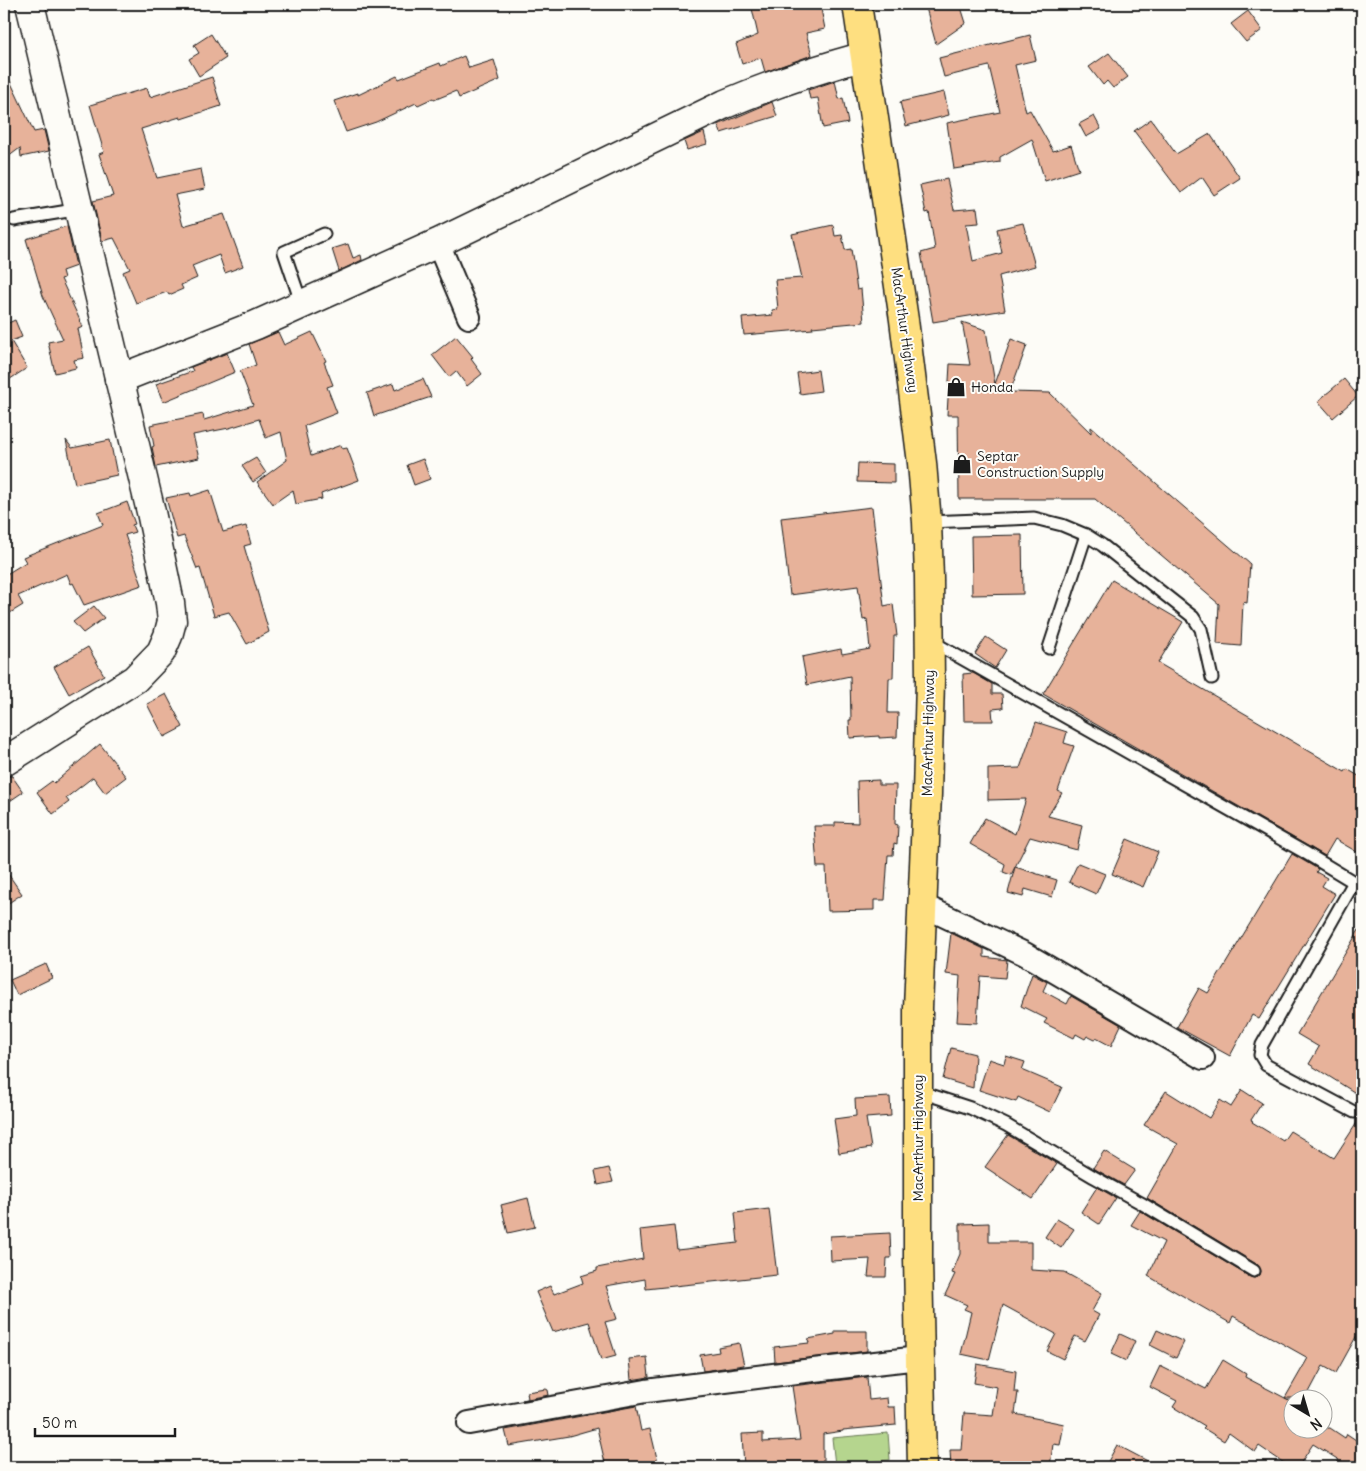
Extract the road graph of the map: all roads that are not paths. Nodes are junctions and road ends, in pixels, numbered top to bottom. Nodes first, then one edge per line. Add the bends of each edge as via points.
1 (30, 4) edge
2 (857, 4) edge
3 (865, 56) junction
4 (80, 209) junction
5 (14, 220) dead end
6 (324, 234) dead end
7 (438, 243) junction
8 (302, 304) junction
9 (469, 316) dead end
10 (120, 379) junction
11 (927, 522) junction
12 (1086, 535) junction
13 (930, 640) junction
14 (1048, 648) dead end
15 (1212, 678) dead end
16 (4, 762) edge
17 (1358, 885) edge
18 (922, 905) junction
19 (1204, 1058) dead end
20 (918, 1091) junction
21 (1354, 1112) dead end
22 (1254, 1271) dead end
23 (919, 1358) junction
24 (468, 1423) dead end
25 (922, 1467) edge

1 - 4 street
2 - 3 highway, MacArthur Highway
3 - 7 street via 724,104
3 - 11 highway, MacArthur Highway via 909,358
4 - 5 lane
4 - 10 street
6 - 8 lane via 284,252
7 - 8 street
7 - 9 street
8 - 10 street
10 - 16 street via 170,602 172,621 168,636 161,652 134,680
11 - 12 lane via 1034,518
11 - 13 highway, MacArthur Highway
12 - 14 lane
12 - 15 lane via 1102,544 1193,617 1201,629
13 - 17 lane
13 - 18 highway, MacArthur Highway
17 - 21 lane via 1262,1045 1260,1055 1266,1064
18 - 19 street via 1026,954
18 - 20 highway, MacArthur Highway
20 - 22 lane via 970,1108 1006,1125
20 - 23 highway, MacArthur Highway
23 - 24 street via 646,1391
23 - 25 highway, MacArthur Highway

